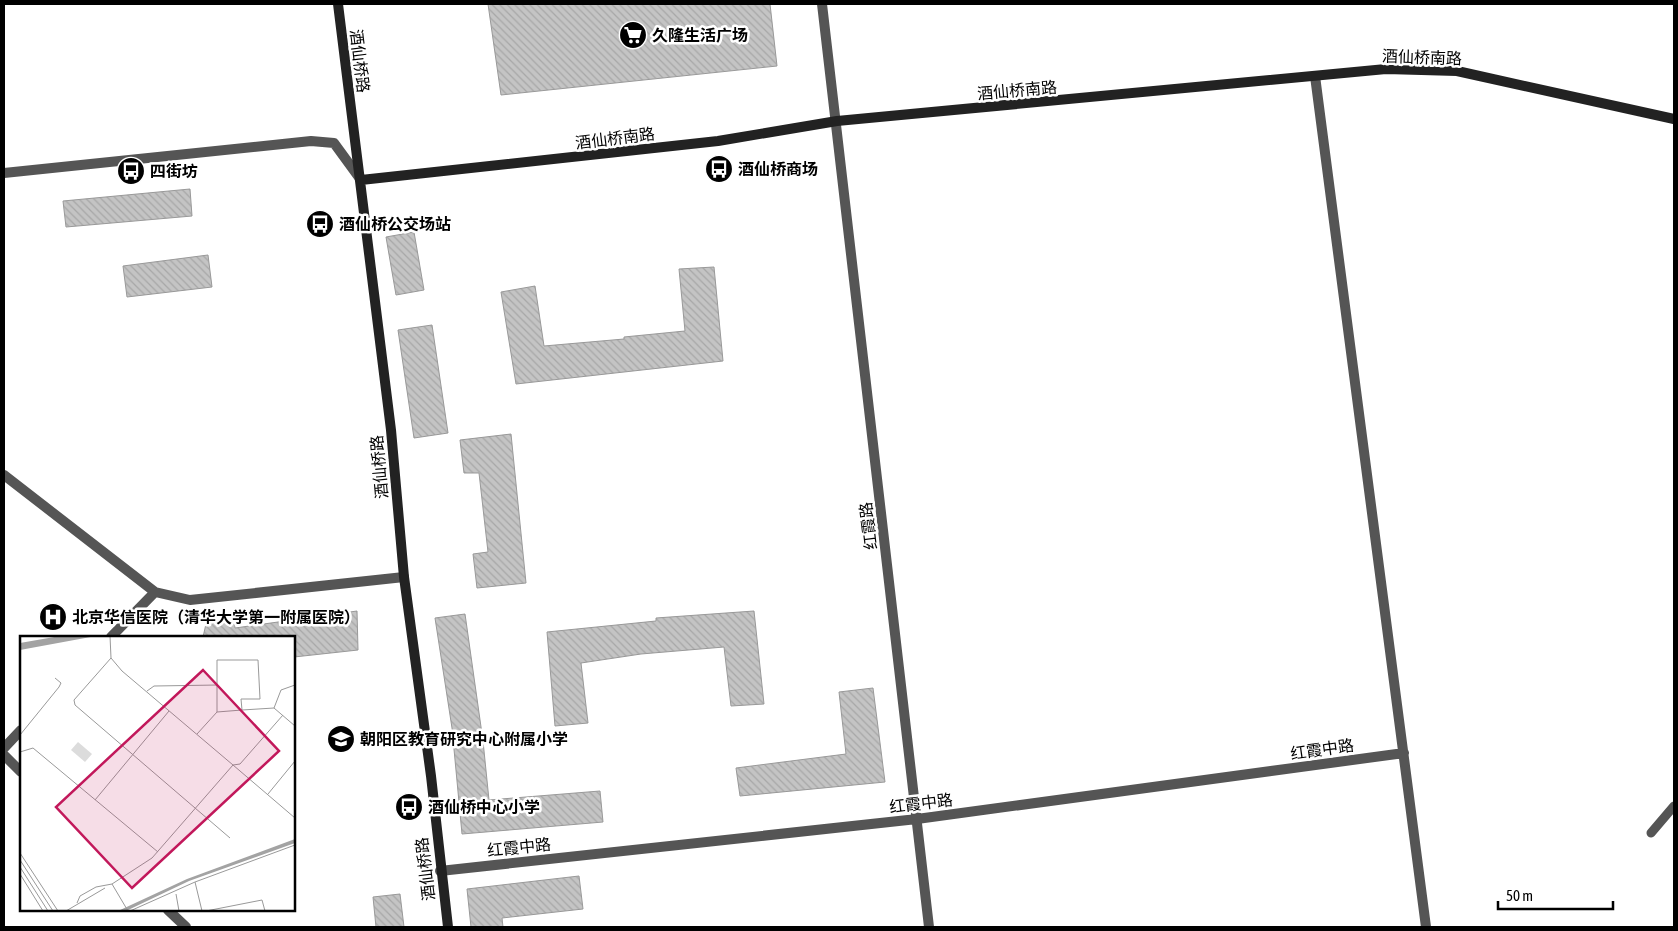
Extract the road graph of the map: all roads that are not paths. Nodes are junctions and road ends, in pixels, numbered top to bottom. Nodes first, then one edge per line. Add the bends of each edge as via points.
1 (338, 4) edge
2 (822, 4) edge
3 (1315, 76) junction
4 (1674, 119) edge
5 (837, 121) junction
6 (4, 173) edge
7 (360, 180) junction
8 (4, 475) edge
9 (404, 578) junction
10 (155, 592) junction
11 (112, 636) edge
12 (20, 731) edge
13 (4, 748) edge
14 (1404, 754) junction
15 (4, 755) edge
16 (20, 771) edge
17 (1674, 806) edge
18 (917, 819) junction
19 (1651, 833) dead end
20 (440, 871) junction
21 (169, 911) edge
22 (186, 927) edge
23 (448, 927) edge
24 (928, 927) edge
25 (1426, 927) edge

1 - 7 street, 酒仙桥路
2 - 5 street, 红霞路
3 - 4 street, 酒仙桥南路 via 1386,69 1457,71
3 - 5 street, 酒仙桥南路
3 - 14 street
5 - 7 street, 酒仙桥南路 via 718,141
5 - 18 street, 红霞路
6 - 7 street via 311,141 334,143
7 - 9 street, 酒仙桥路 via 391,430
8 - 10 street
9 - 10 street via 190,600
9 - 20 street, 酒仙桥路 via 431,776
10 - 11 street
12 - 13 street
14 - 18 street, 红霞中路
14 - 25 street
15 - 16 street
17 - 19 lane
18 - 20 street, 红霞中路
18 - 24 street, 红霞路
20 - 23 street, 酒仙桥路
21 - 22 street

